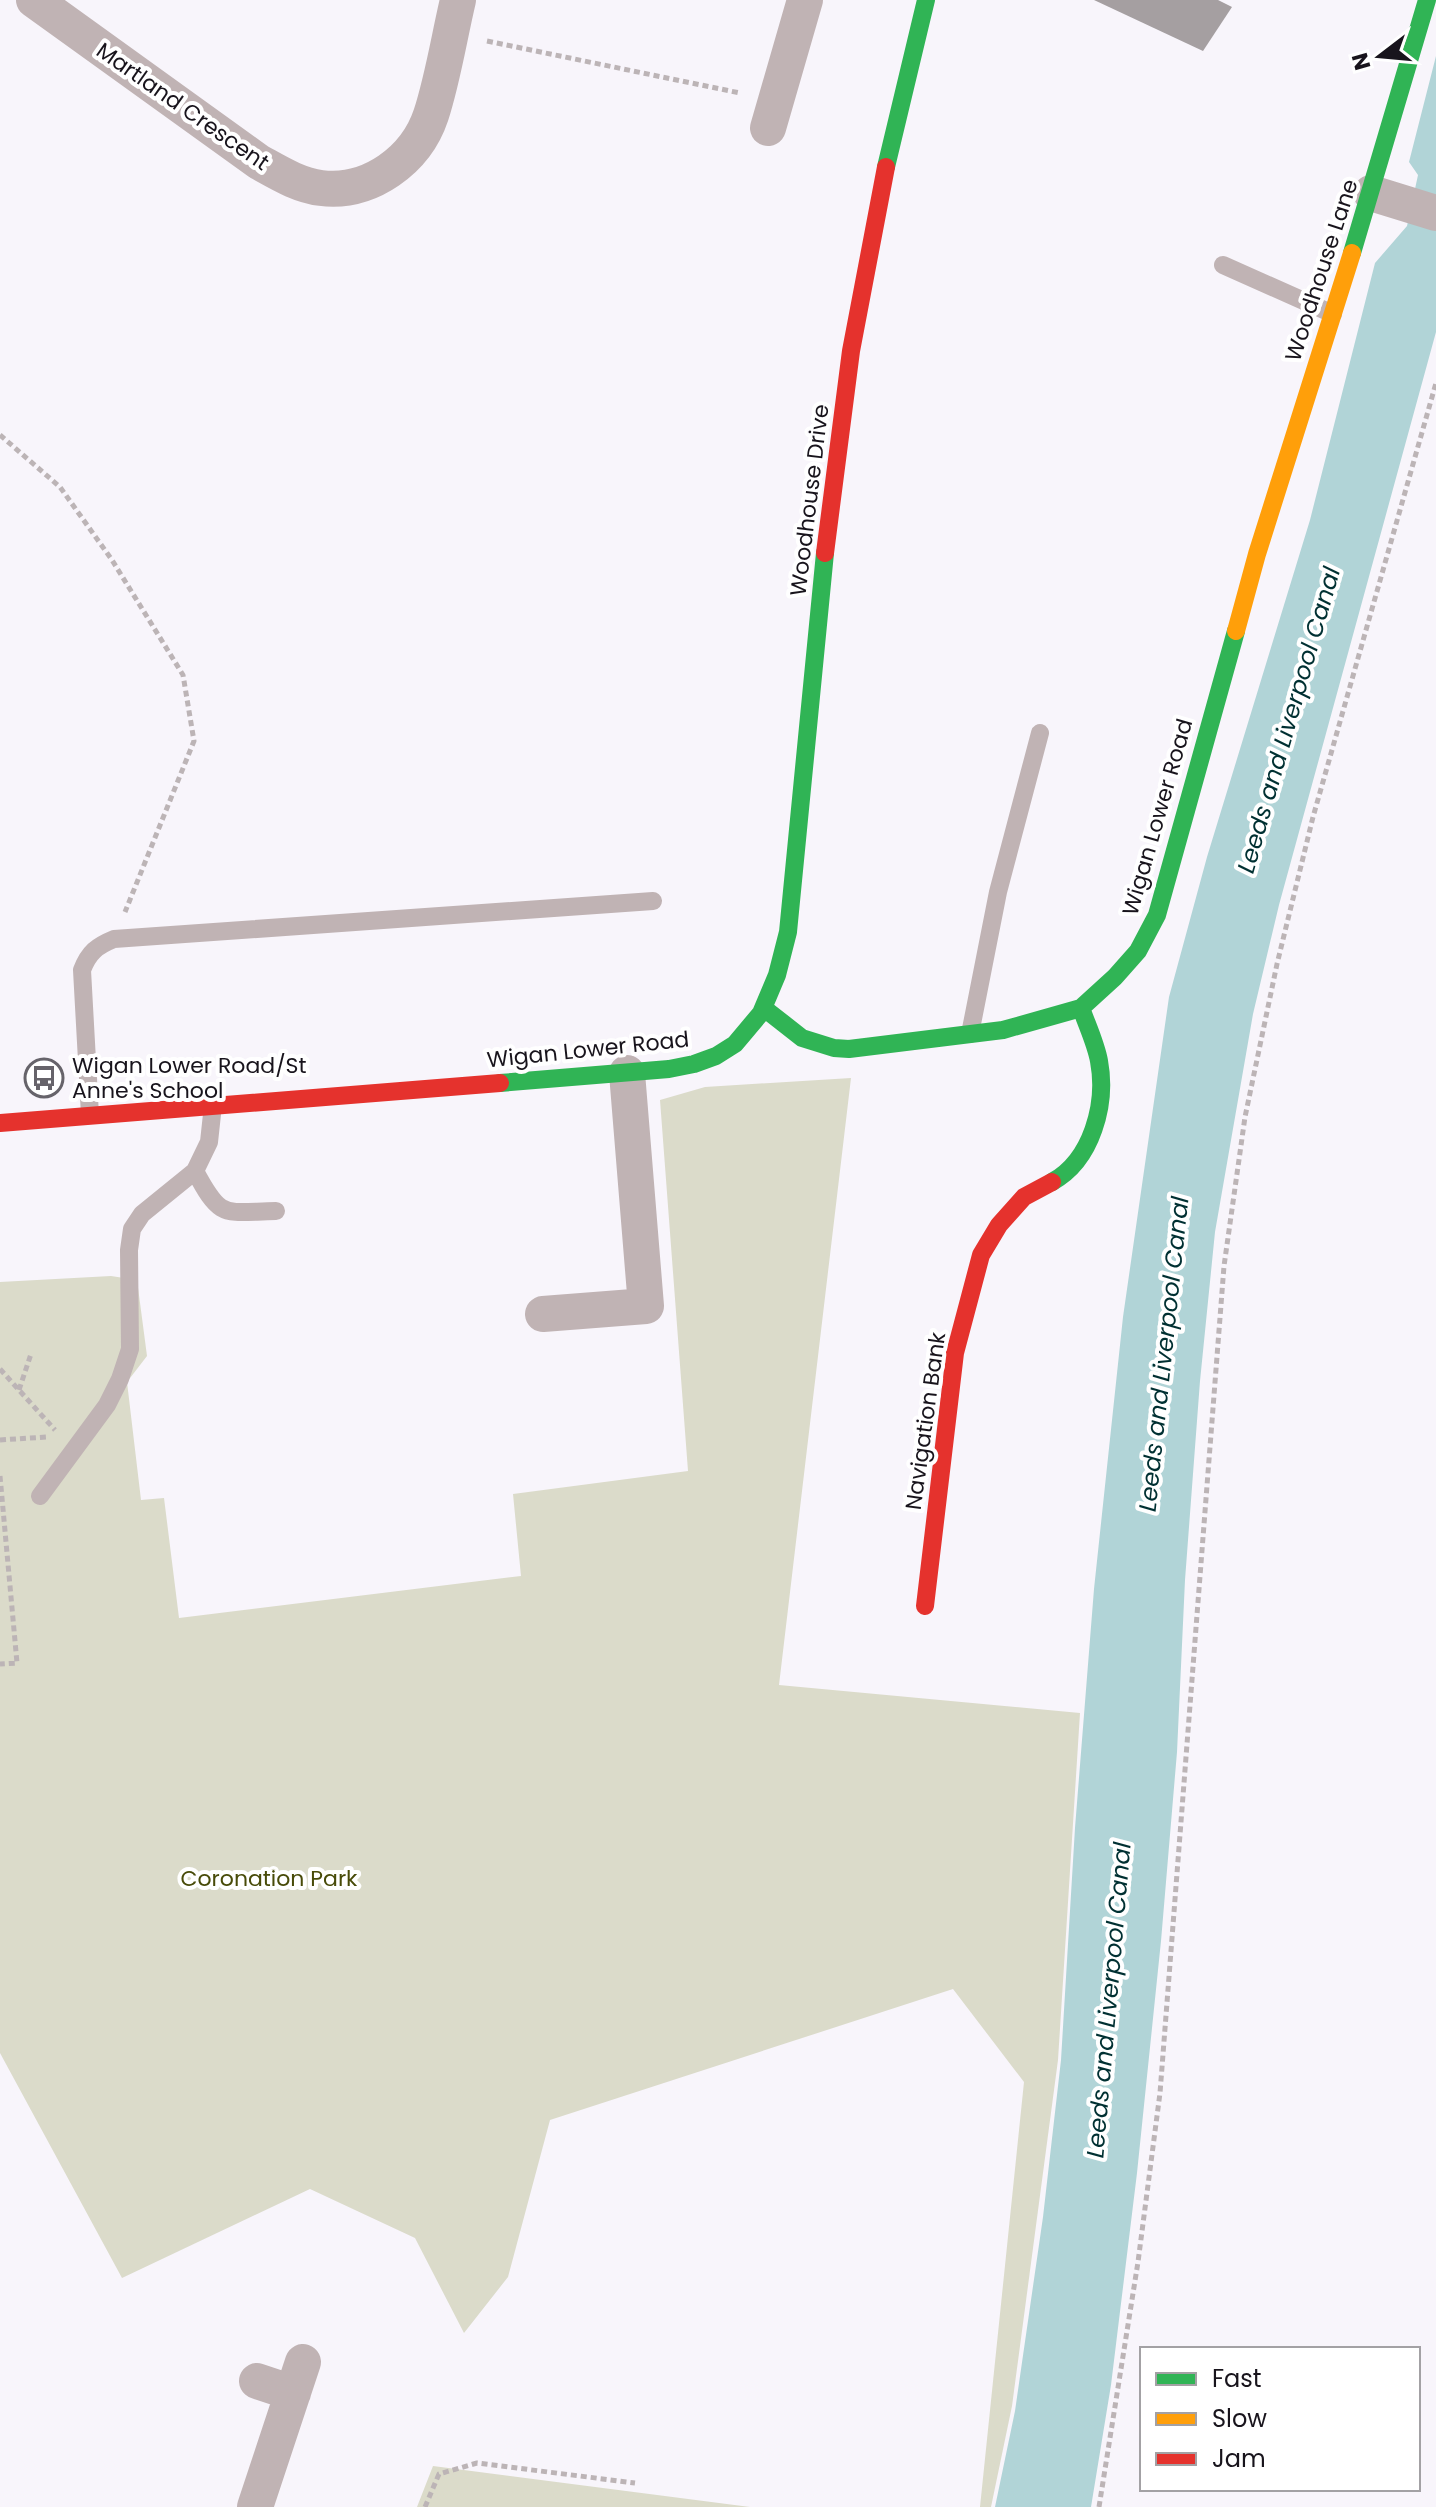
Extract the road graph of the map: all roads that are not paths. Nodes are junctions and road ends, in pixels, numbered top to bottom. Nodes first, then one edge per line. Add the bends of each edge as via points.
1 (34, 0) edge
2 (805, 0) edge
3 (926, 0) edge
4 (1427, 0) edge
5 (454, 17) edge
6 (772, 114) road end
7 (1371, 193) junction
8 (1421, 210) edge
9 (1223, 265) dead end
10 (1333, 314) junction
11 (1257, 554) joint
12 (1040, 733) dead end
13 (653, 901) dead end
14 (1081, 1008) junction
15 (765, 1009) junction
16 (970, 1034) junction
17 (627, 1073) junction
18 (213, 1105) junction
19 (90, 1115) junction
20 (0, 1123) edge
21 (195, 1171) junction
22 (276, 1211) dead end
23 (543, 1314) dead end
24 (40, 1496) dead end
25 (925, 1606) dead end
26 (257, 2381) dead end
27 (255, 2507) edge

1 - 5 street, Martland Crescent via 259,162 290,180 322,188 384,176 412,149 430,117
2 - 6 street
3 - 15 street, Woodhouse Drive via 865,269 835,468 788,932
4 - 7 street, Woodhouse Lane
7 - 8 street
7 - 10 street, Woodhouse Lane
9 - 10 lane
10 - 11 street, Woodhouse Lane
11 - 14 street, Wigan Lower Road via 1157,915 1138,951
12 - 16 lane via 998,892
13 - 19 lane via 114,939 97,946 82,970
14 - 16 street, Wigan Lower Road
14 - 25 street, Navigation Bank via 1099,1060 1102,1097 1083,1156 1059,1178 1024,1197 981,1255 955,1353
15 - 16 street, Wigan Lower Road via 803,1040 824,1049
15 - 17 street, Wigan Lower Road via 751,1029 713,1058
17 - 18 street, Wigan Lower Road
17 - 23 street via 646,1306
18 - 19 street, Wigan Lower Road
18 - 21 lane via 209,1142
19 - 20 street, Wigan Lower Road
21 - 22 lane via 211,1201 227,1212
21 - 24 lane via 142,1214 132,1229 130,1349 120,1379
26 - 27 street via 298,2378

